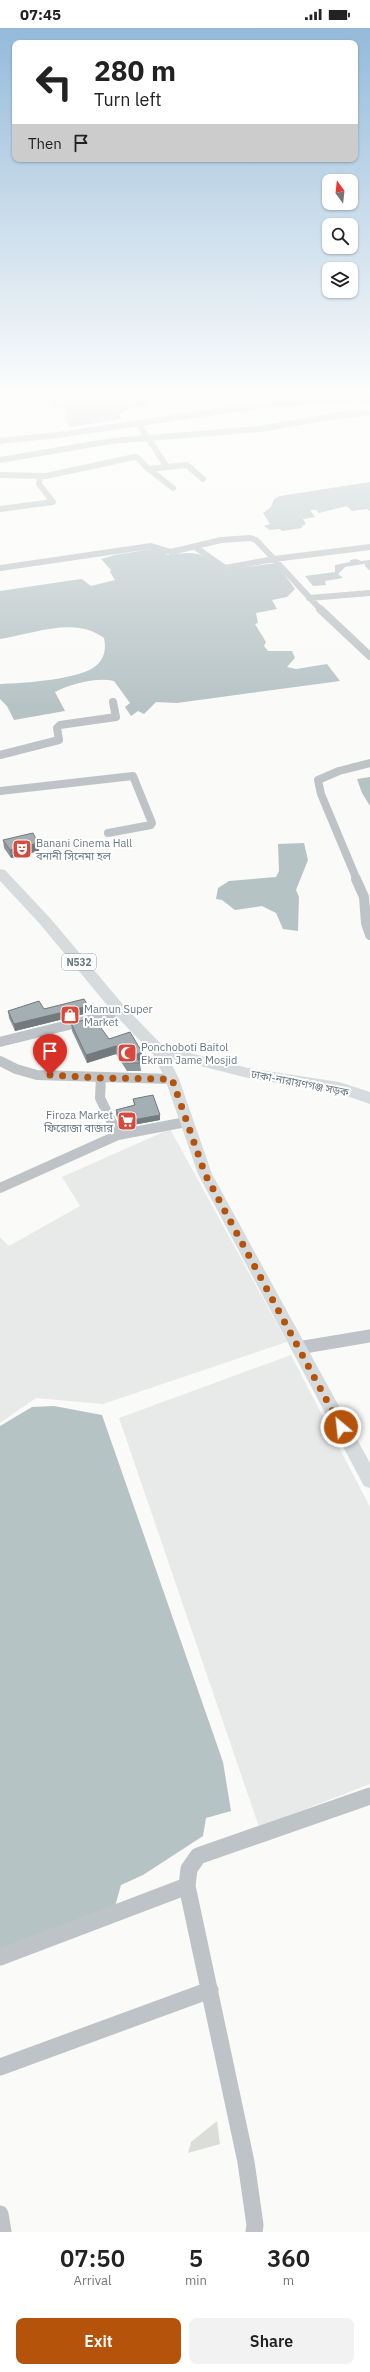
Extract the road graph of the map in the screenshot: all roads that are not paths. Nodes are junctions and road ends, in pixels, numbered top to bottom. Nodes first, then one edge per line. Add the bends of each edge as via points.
1 (53, 501) edge
2 (0, 509) edge
3 (196, 547) junction
4 (370, 547) edge
5 (274, 559) junction
6 (0, 568) edge
7 (370, 593) edge
8 (309, 598) junction
9 (370, 656) edge
10 (113, 702) dead end
11 (0, 755) edge
12 (370, 763) edge
13 (0, 791) edge
14 (108, 833) dead end
15 (2, 878) edge
16 (370, 936) edge
17 (121, 1012) junction
18 (0, 1042) edge
19 (158, 1050) junction
20 (0, 1061) edge
21 (101, 1078) junction
22 (172, 1079) junction
23 (370, 1098) edge
24 (186, 1122) junction
25 (118, 1135) junction
26 (0, 1188) edge
27 (370, 1336) edge
28 (298, 1348) junction
29 (370, 1480) edge
30 (370, 1796) edge
31 (188, 1886) junction
32 (0, 1957) edge
33 (210, 1990) junction
34 (0, 2067) edge
35 (0, 2214) edge
36 (3, 2232) edge
37 (254, 2232) edge

1 - 2 street
3 - 5 street via 225,568
3 - 5 street via 221,540 250,538 256,540
3 - 6 street via 171,552 150,546
4 - 5 street
5 - 8 street
7 - 8 street
8 - 9 street
10 - 11 street via 116,717 60,725 57,728 59,740
12 - 16 street via 339,771 318,780 321,794 364,897
13 - 14 street via 133,776 152,823
15 - 17 highway, N532 via 45,921
17 - 18 street
17 - 19 highway, N532
19 - 22 main road
19 - 23 highway, ঢাকা-নারায়ণগঞ্জ সড়ক via 248,1073 339,1088
20 - 21 street via 37,1075
21 - 22 street
21 - 25 street via 100,1098
22 - 24 main road
24 - 25 street
24 - 28 main road via 205,1174
25 - 26 street
27 - 28 street
28 - 29 main road
30 - 31 street via 198,1856 189,1869
31 - 32 street
31 - 33 street
33 - 34 street
33 - 37 street via 246,2162
35 - 36 street

